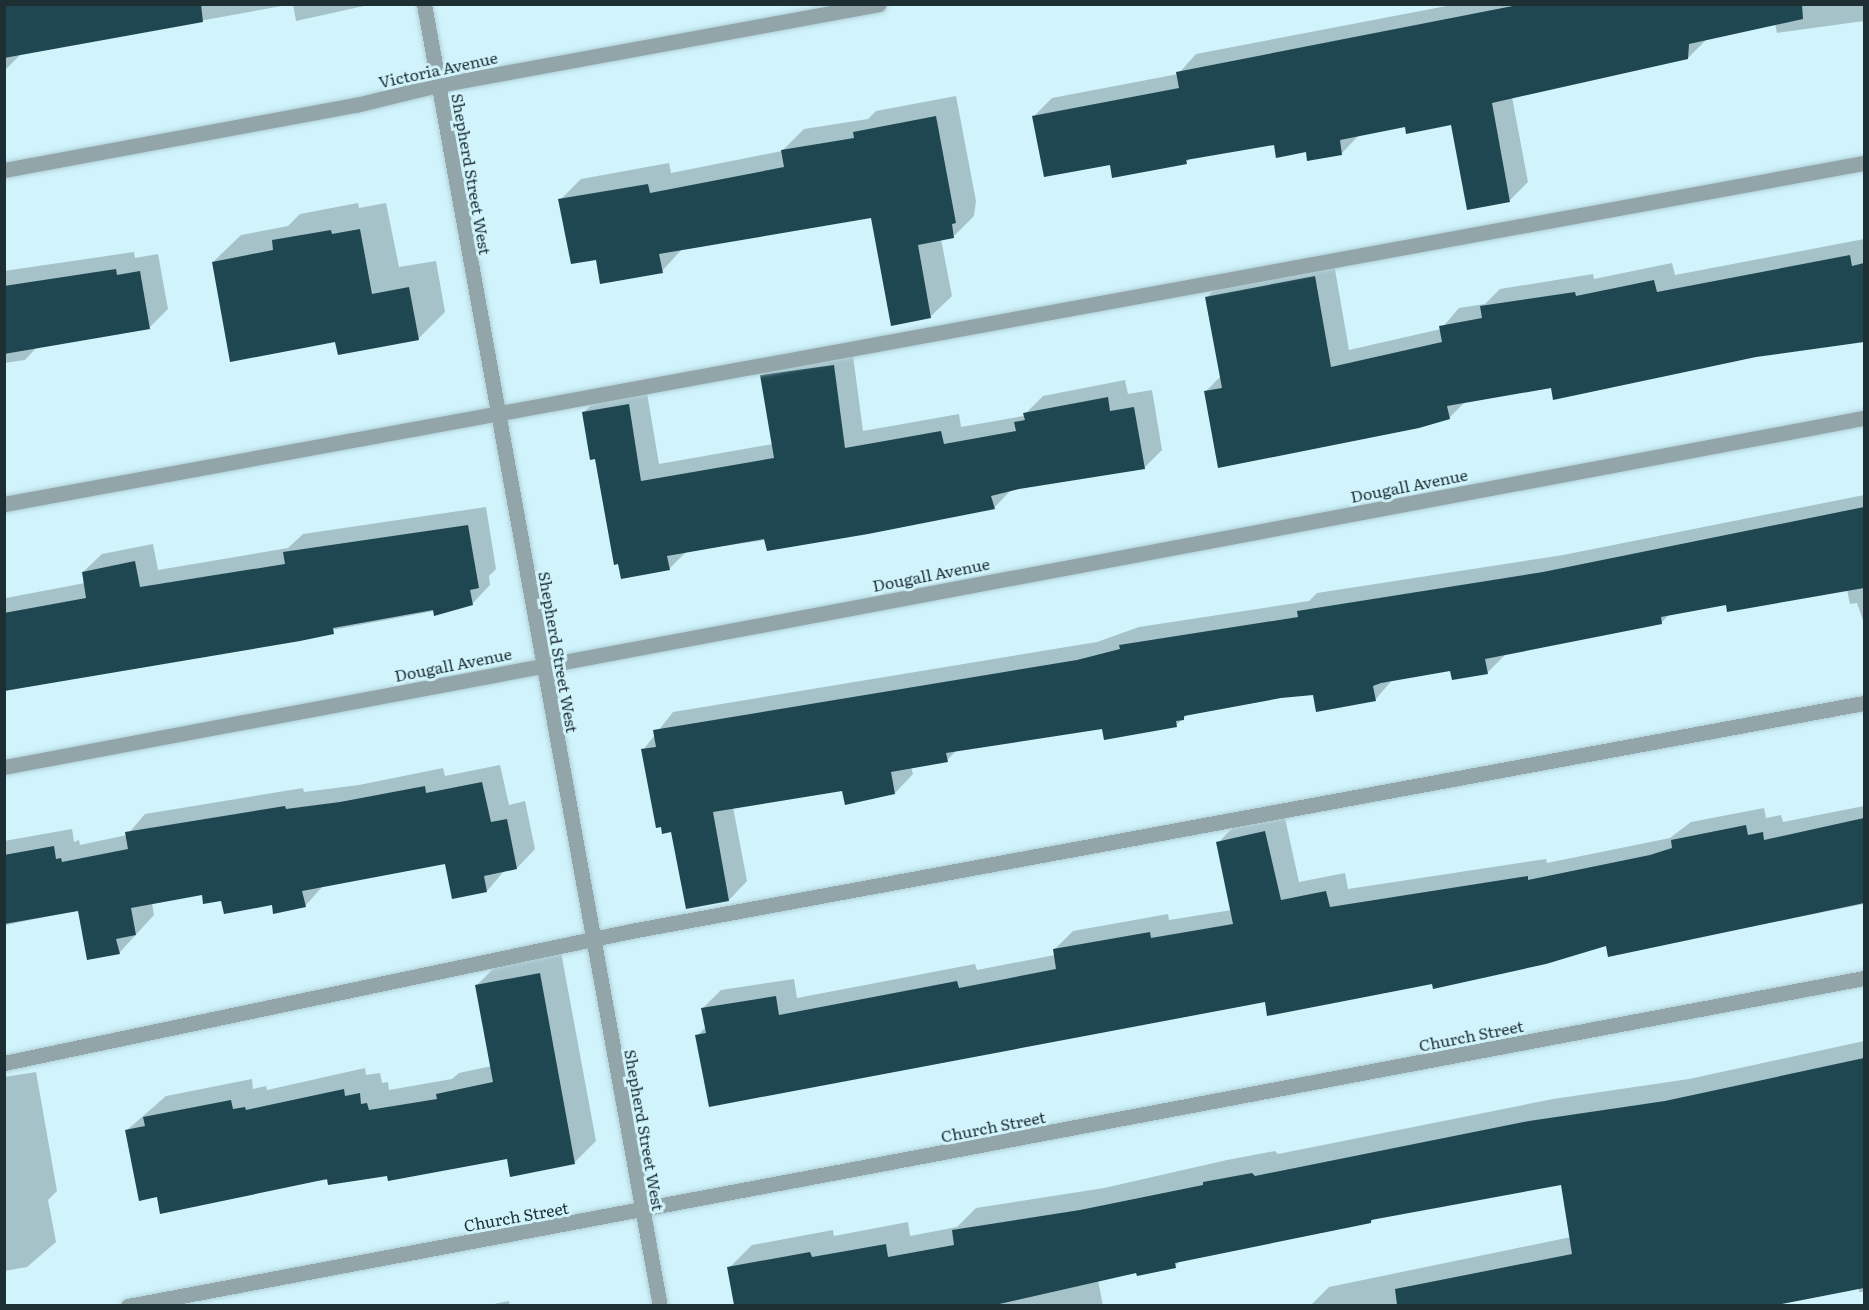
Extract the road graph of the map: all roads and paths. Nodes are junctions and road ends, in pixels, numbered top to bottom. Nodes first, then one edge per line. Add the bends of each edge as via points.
1 (424, 4) edge
2 (879, 4) edge
3 (438, 85) junction
4 (1864, 163) edge
5 (4, 170) edge
6 (496, 412) junction
7 (1864, 418) edge
8 (4, 504) edge
9 (543, 666) junction
10 (1864, 703) edge
11 (4, 767) edge
12 (592, 939) junction
13 (1864, 978) edge
14 (4, 1063) edge
15 (642, 1211) junction
16 (136, 1305) edge
17 (660, 1305) edge

1 - 3 street, Shepherd Street West
2 - 3 street, Victoria Avenue
3 - 5 street, Victoria Avenue via 356,105
3 - 6 street, Shepherd Street West
4 - 6 street
6 - 8 street
6 - 9 street, Shepherd Street West
7 - 9 street, Dougall Avenue
9 - 11 street, Dougall Avenue
9 - 12 street, Shepherd Street West
10 - 12 street
12 - 14 street
12 - 15 street, Shepherd Street West
13 - 15 street, Church Street
15 - 16 street, Church Street
15 - 17 street, Shepherd Street West

